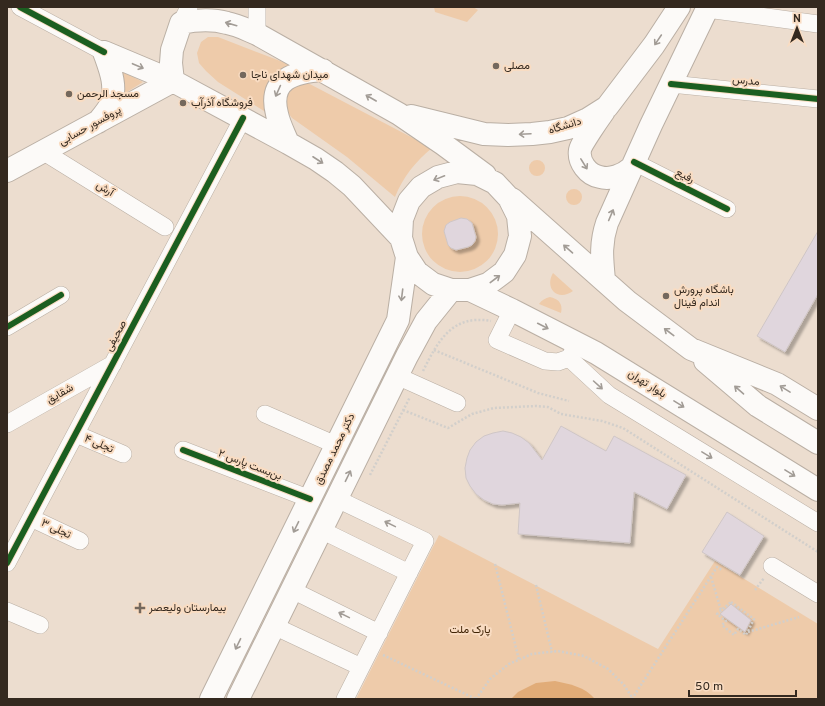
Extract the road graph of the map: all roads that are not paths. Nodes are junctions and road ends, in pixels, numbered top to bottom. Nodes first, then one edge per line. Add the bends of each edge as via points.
1 (20, 7) edge
2 (257, 7) edge
3 (679, 7) edge
4 (708, 8) edge
5 (185, 15) edge
6 (818, 24) edge
7 (257, 34) junction
8 (104, 52) junction
9 (323, 70) junction
10 (173, 81) junction
11 (671, 84) junction
12 (818, 99) edge
13 (607, 107) junction
14 (399, 114) junction
15 (243, 118) junction
16 (98, 122) junction
17 (288, 143) junction
18 (44, 152) junction
19 (632, 165) junction
20 (7, 171) edge
21 (502, 190) junction
22 (727, 209) dead end
23 (165, 227) dead end
24 (404, 248) junction
25 (604, 280) junction
26 (460, 290) junction
27 (61, 295) dead end
28 (512, 310) junction
29 (398, 320) junction
30 (7, 327) edge
31 (421, 330) junction
32 (691, 349) junction
33 (573, 351) junction
34 (113, 364) junction
35 (398, 376) junction
36 (457, 403) dead end
37 (818, 409) edge
38 (265, 414) dead end
39 (7, 424) edge
40 (76, 434) junction
41 (818, 443) edge
42 (336, 445) junction
43 (183, 450) dead end
44 (123, 454) dead end
45 (818, 490) edge
46 (337, 499) junction
47 (310, 500) junction
48 (31, 518) junction
49 (818, 523) edge
50 (321, 530) junction
51 (80, 541) dead end
52 (7, 563) edge
53 (772, 566) dead end
54 (409, 573) junction
55 (292, 590) junction
56 (818, 594) edge
57 (7, 611) edge
58 (40, 625) dead end
59 (274, 626) junction
60 (378, 633) junction
61 (361, 667) junction
62 (211, 699) edge
63 (238, 699) edge
64 (345, 699) edge

1 - 8 street
2 - 7 street
3 -> 13 main road, دانشگاه
4 - 6 street
4 - 11 main road
7 -> 5 main road via 226,22 195,20
5 - 10 main road via 172,50
7 - 9 main road
8 -> 10 main road
8 - 16 main road via 114,88 110,105
14 -> 9 main road
9 -> 17 main road via 296,74 284,80 277,90 277,115
10 - 15 main road
10 - 16 main road, پروفسور حسابی
11 - 12 street, مدرس
11 - 19 main road
13 -> 14 main road, دانشگاه via 568,128 508,135 484,134
13 -> 19 main road via 580,148 582,164 599,177 625,173
14 - 21 main road
15 - 17 main road
15 - 34 street, صحیفی
16 - 18 main road, پروفسور حسابی
17 -> 24 main road via 336,172 352,186
18 - 20 main road, پروفسور حسابی
18 - 23 street, آرش
19 - 22 street, رفیع
25 -> 19 main road via 603,234
21 -> 24 main road via 477,174 457,172 438,177 421,187 409,201 402,219
25 -> 21 main road
26 -> 21 main road via 488,284 504,272 515,255 520,236 518,216
24 - 26 main road via 417,272 433,284
24 -> 29 main road, دکتر محمد مصدق
32 -> 25 main road via 627,301
26 - 28 main road, بلوار تهران
26 - 31 main road via 426,322
27 - 30 street
28 -> 33 main road, بلوار تهران
28 - 33 street via 497,340 545,361 558,362
29 - 31 main road
29 - 42 main road, دکتر محمد مصدق
31 - 35 main road
37 -> 32 main road via 777,384
41 -> 32 main road via 758,406
33 -> 45 main road, بلوار تهران via 596,353
33 -> 49 street via 609,395
34 - 39 street, شقایق
34 - 40 street, صحیفی
35 - 36 street
46 -> 35 main road
38 - 42 street
40 - 44 street, تجلی ۴
40 - 48 street, صحیفی
42 - 47 main road, دکتر محمد مصدق
43 - 47 street, بن‌بست پارس ۲
46 - 50 main road
54 -> 46 street via 425,542
47 -> 62 main road, دکتر محمد مصدق
48 - 51 street, تجلی ۳
48 - 52 street, صحیفی
50 - 54 street
50 - 55 main road
53 - 56 street
54 - 60 street
55 - 59 main road
60 -> 55 street
57 - 58 street
59 - 61 street
59 - 63 main road
60 - 61 street
61 - 64 street

